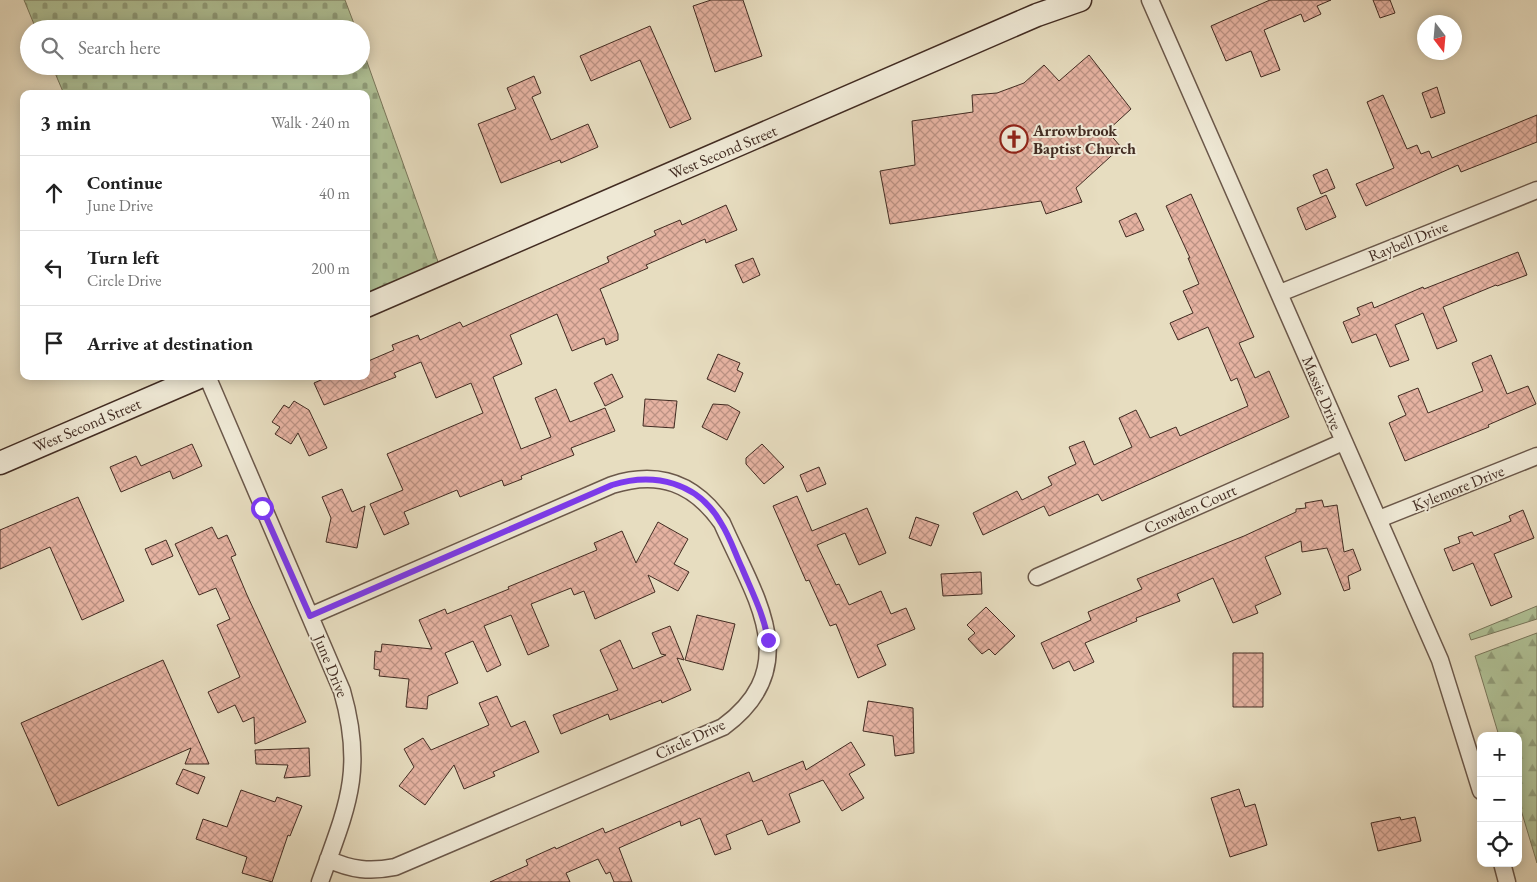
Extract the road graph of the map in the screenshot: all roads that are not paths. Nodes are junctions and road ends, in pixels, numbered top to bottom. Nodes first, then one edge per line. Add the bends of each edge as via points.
1 (1080, 0) edge
2 (1150, 0) edge
3 (1537, 190) edge
4 (1280, 293) junction
5 (370, 304) edge
6 (193, 380) edge
7 (209, 380) edge
8 (1344, 442) junction
9 (1537, 456) edge
10 (0, 463) edge
11 (1379, 519) junction
12 (1037, 577) dead end
13 (310, 616) junction
14 (1477, 778) edge
15 (328, 859) junction
16 (1503, 867) edge
17 (320, 882) edge
18 (1507, 882) edge

1 - 5 main road, West Second Street via 1037,15
2 - 4 street, Massie Drive
3 - 4 street, Raybell Drive
4 - 8 street, Massie Drive
6 - 10 main road, West Second Street
7 - 13 street, June Drive
8 - 11 street, Massie Drive
8 - 12 street, Crowden Court
9 - 11 street, Kylemore Drive
11 - 14 street, Massie Drive via 1440,660
13 - 15 street, June Drive via 342,691 353,742 348,804
13 - 15 street, Circle Drive via 612,485 627,480 655,479 694,492 722,523 762,614 768,640 765,672 758,690 746,708 723,726 395,867 378,871 360,870
15 - 17 street, June Drive
16 - 18 street

